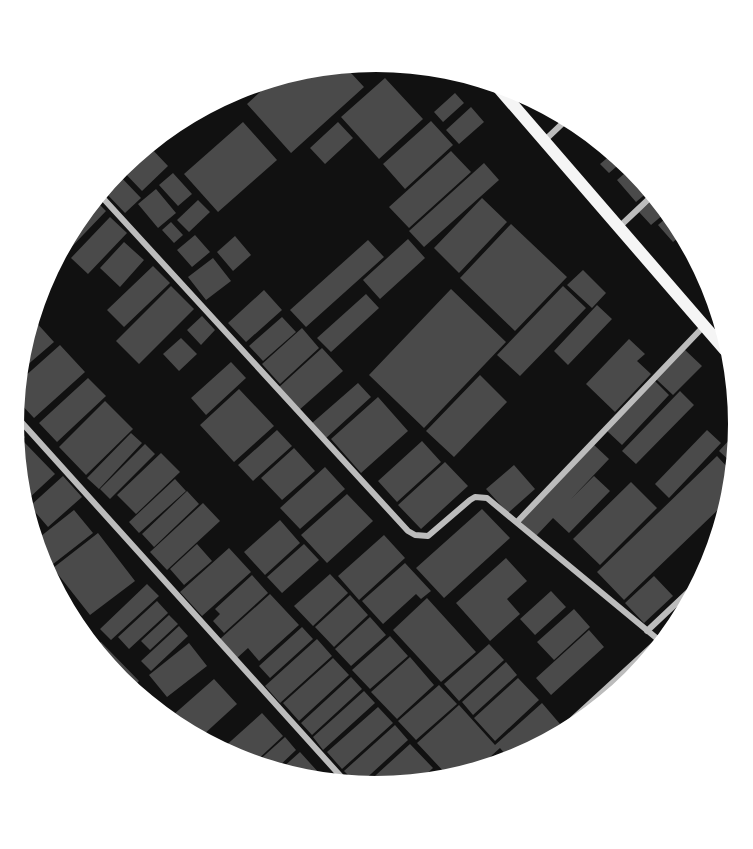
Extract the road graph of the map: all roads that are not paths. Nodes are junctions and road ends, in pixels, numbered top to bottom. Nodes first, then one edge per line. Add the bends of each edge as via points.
1 (507, 97) edge
2 (562, 124) edge
3 (544, 141) junction
4 (105, 200) edge
5 (648, 200) edge
6 (619, 227) junction
7 (704, 326) junction
8 (719, 343) edge
9 (24, 426) edge
10 (517, 522) junction
11 (685, 595) edge
12 (647, 631) junction
13 (657, 638) edge
14 (642, 657) edge
15 (596, 700) edge
16 (339, 775) edge

1 - 3 main road
2 - 3 street
3 - 6 main road
4 - 10 street via 408,531 415,536 428,536 475,497 487,498
5 - 6 street
6 - 7 main road
7 - 8 main road
7 - 10 street
9 - 16 street
10 - 12 street
11 - 12 street
12 - 13 street
14 - 15 street

